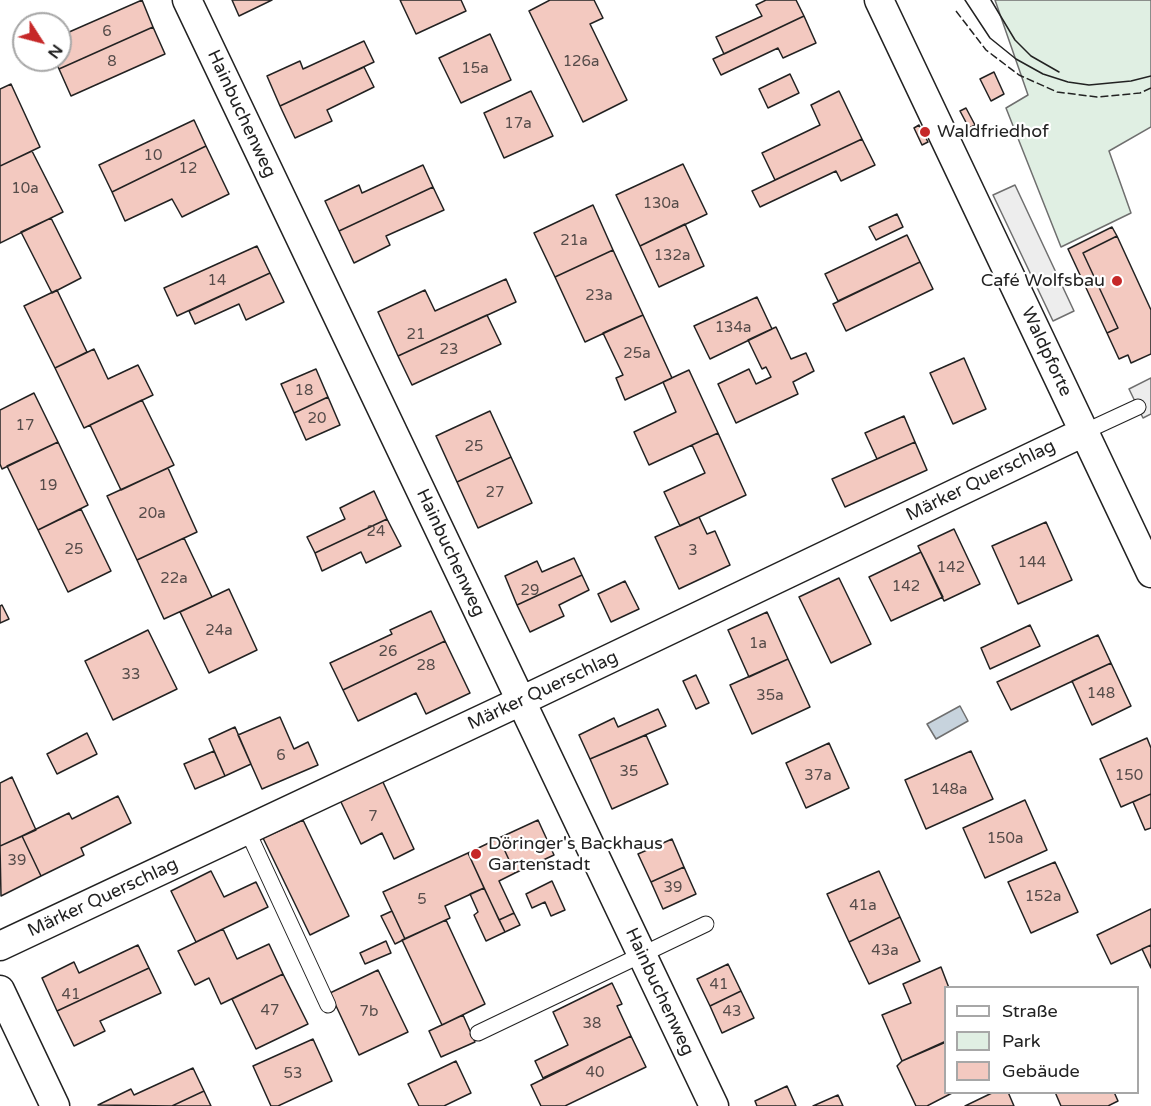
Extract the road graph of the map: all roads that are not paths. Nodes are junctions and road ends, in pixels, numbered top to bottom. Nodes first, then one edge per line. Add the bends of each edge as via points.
1 (187, 0) edge
2 (879, 0) edge
3 (1138, 407) dead end
4 (1084, 432) junction
5 (1151, 573) edge
6 (521, 702) junction
7 (247, 830) junction
8 (706, 924) dead end
9 (0, 946) edge
10 (642, 955) junction
11 (0, 990) edge
12 (328, 1005) dead end
13 (478, 1033) dead end
14 (55, 1106) edge
15 (714, 1106) edge

1 - 6 street, Hainbuchenweg
2 - 4 street, Waldpforte
3 - 4 lane
4 - 5 street, Waldpforte
4 - 6 street, Märker Querschlag
6 - 7 street, Märker Querschlag
6 - 10 street, Hainbuchenweg
7 - 9 street, Märker Querschlag
7 - 12 lane
8 - 10 lane
10 - 13 lane
10 - 15 street, Hainbuchenweg
11 - 14 street

